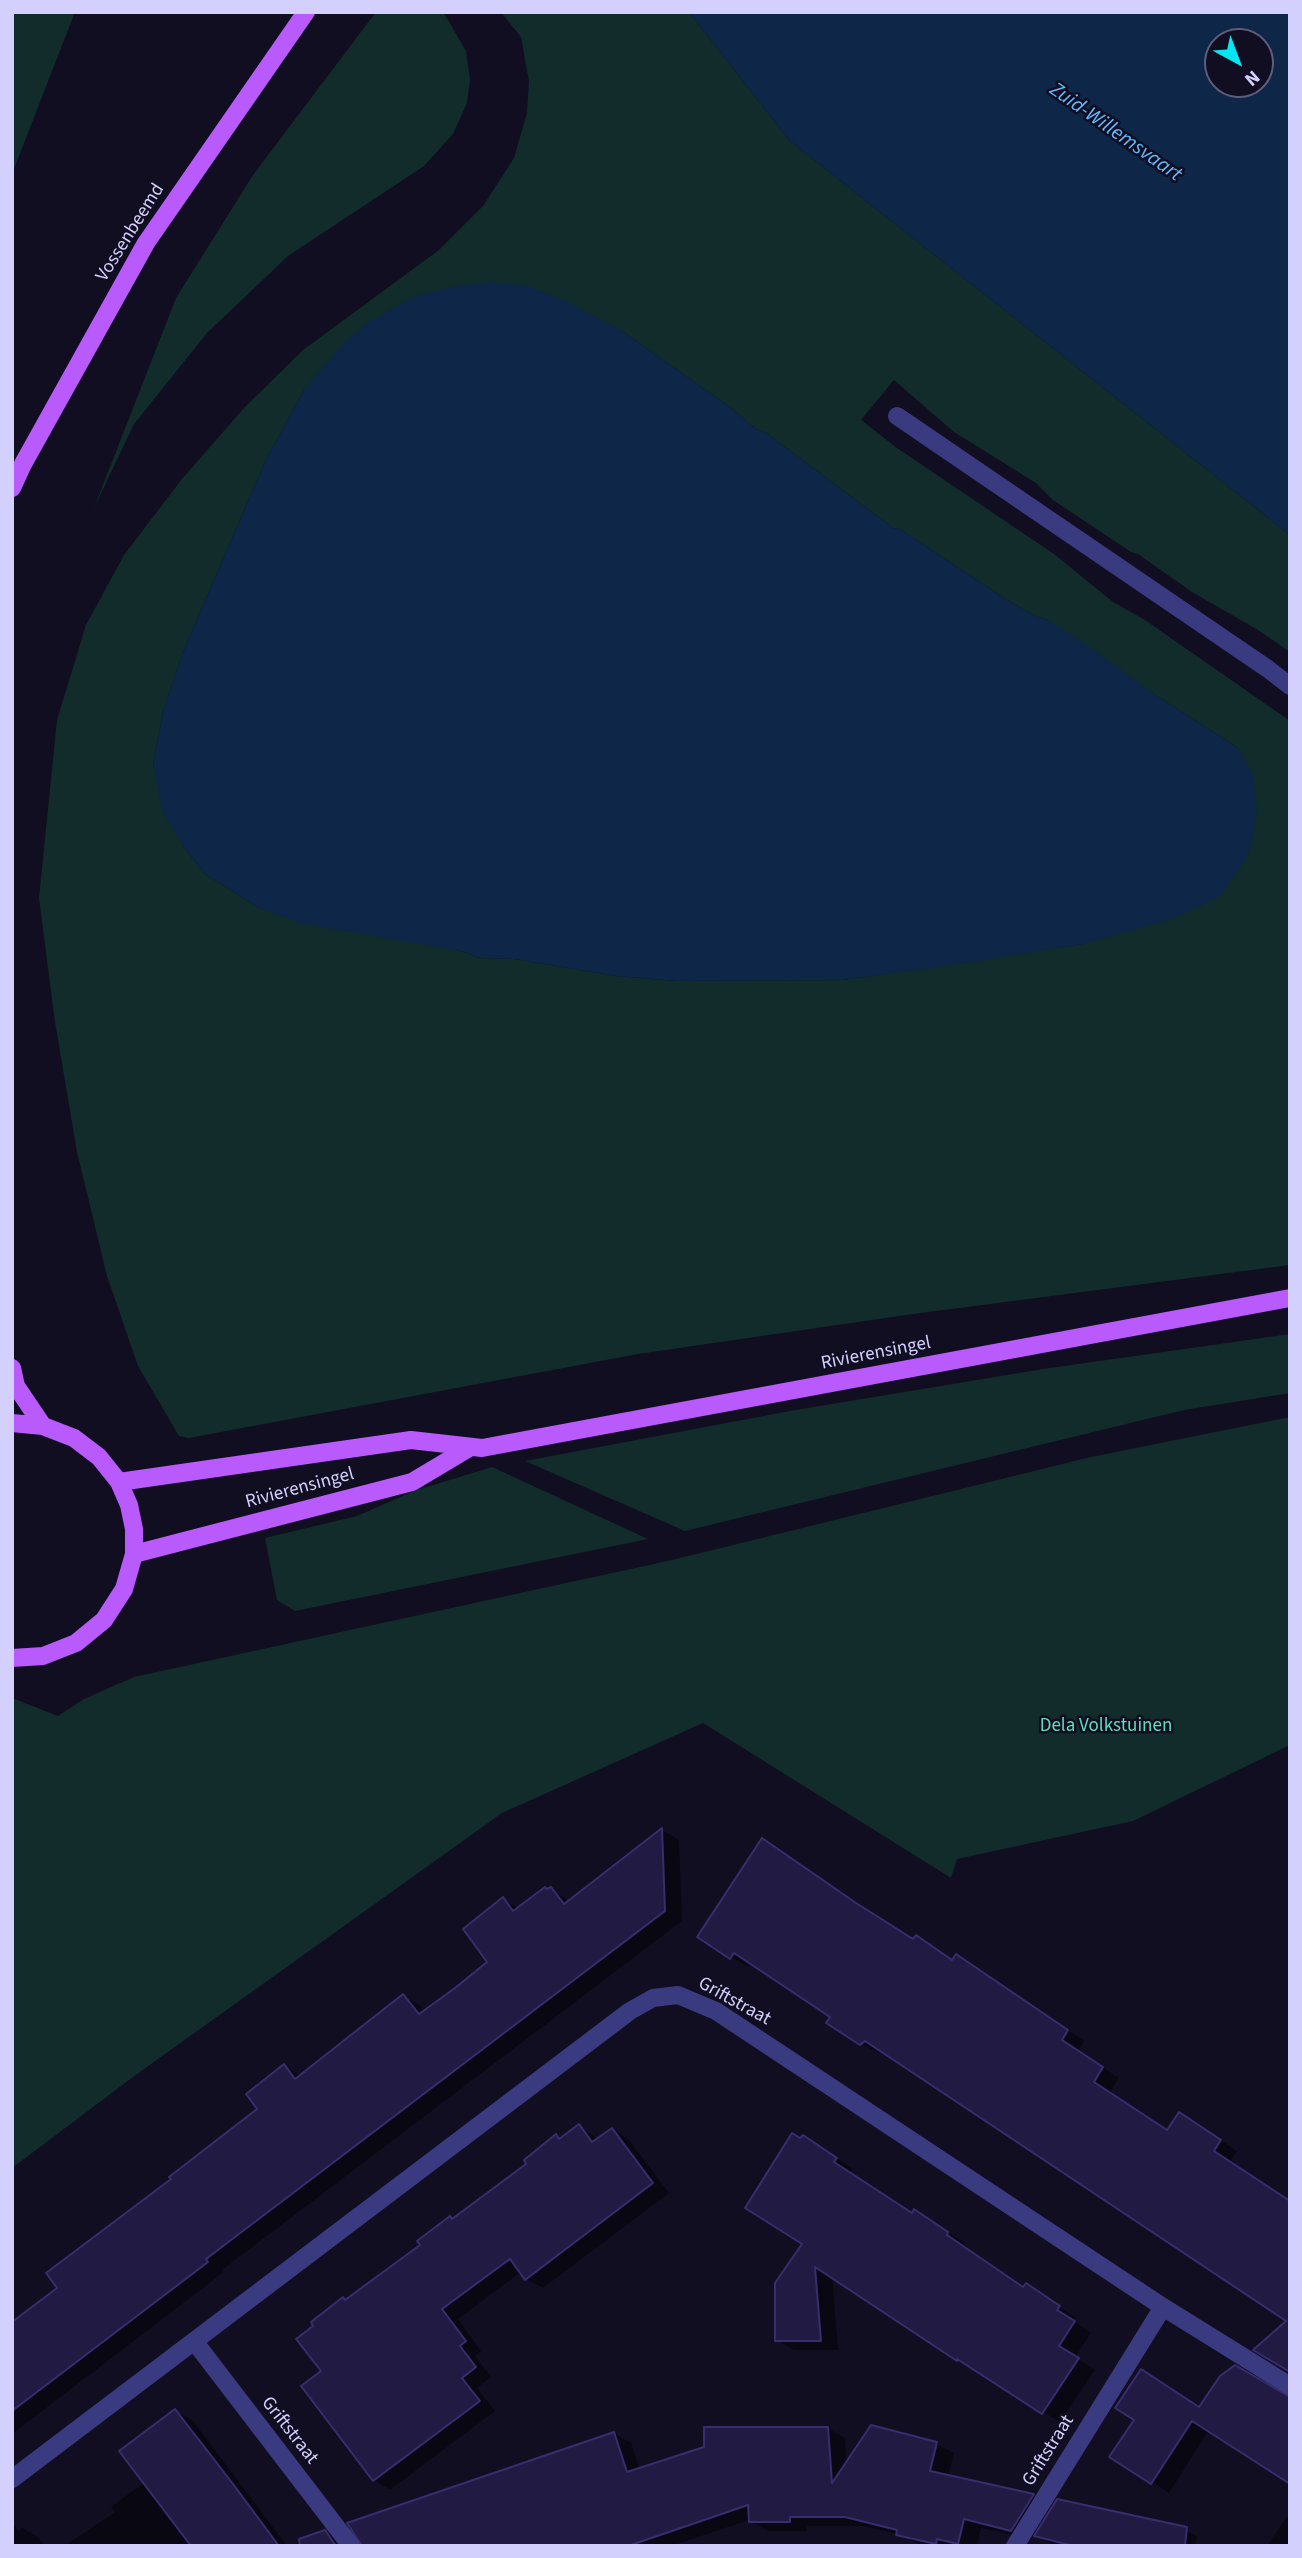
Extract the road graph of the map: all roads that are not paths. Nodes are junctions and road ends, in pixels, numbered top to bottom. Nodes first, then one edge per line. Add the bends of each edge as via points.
1 (306, 12) edge
2 (898, 416) dead end
3 (12, 488) edge
4 (1290, 687) edge
5 (1290, 1298) edge
6 (12, 1368) edge
7 (12, 1423) edge
8 (43, 1426) junction
9 (469, 1448) junction
10 (119, 1482) junction
11 (134, 1554) junction
12 (12, 1658) edge
13 (1163, 2307) junction
14 (194, 2341) junction
15 (1290, 2386) edge
16 (12, 2479) edge
17 (351, 2546) edge
18 (1015, 2546) edge

1 - 3 main road, Vossenbeemd via 146,243
2 - 4 street
5 - 9 main road, Rivierensingel
6 - 8 main road via 16,1386
7 - 8 main road
8 - 10 main road via 74,1438 99,1457
9 - 10 main road, Rivierensingel via 411,1440
9 - 11 main road, Rivierensingel via 412,1482
10 - 11 main road via 134,1529
11 - 12 main road via 124,1589 104,1620 76,1643 43,1656
13 - 14 street, Griftstraat via 716,2011 678,1995 653,1998 631,2011
13 - 15 street, Griftstraat
13 - 18 street, Griftstraat
14 - 16 street, Griftstraat
14 - 17 street, Griftstraat

